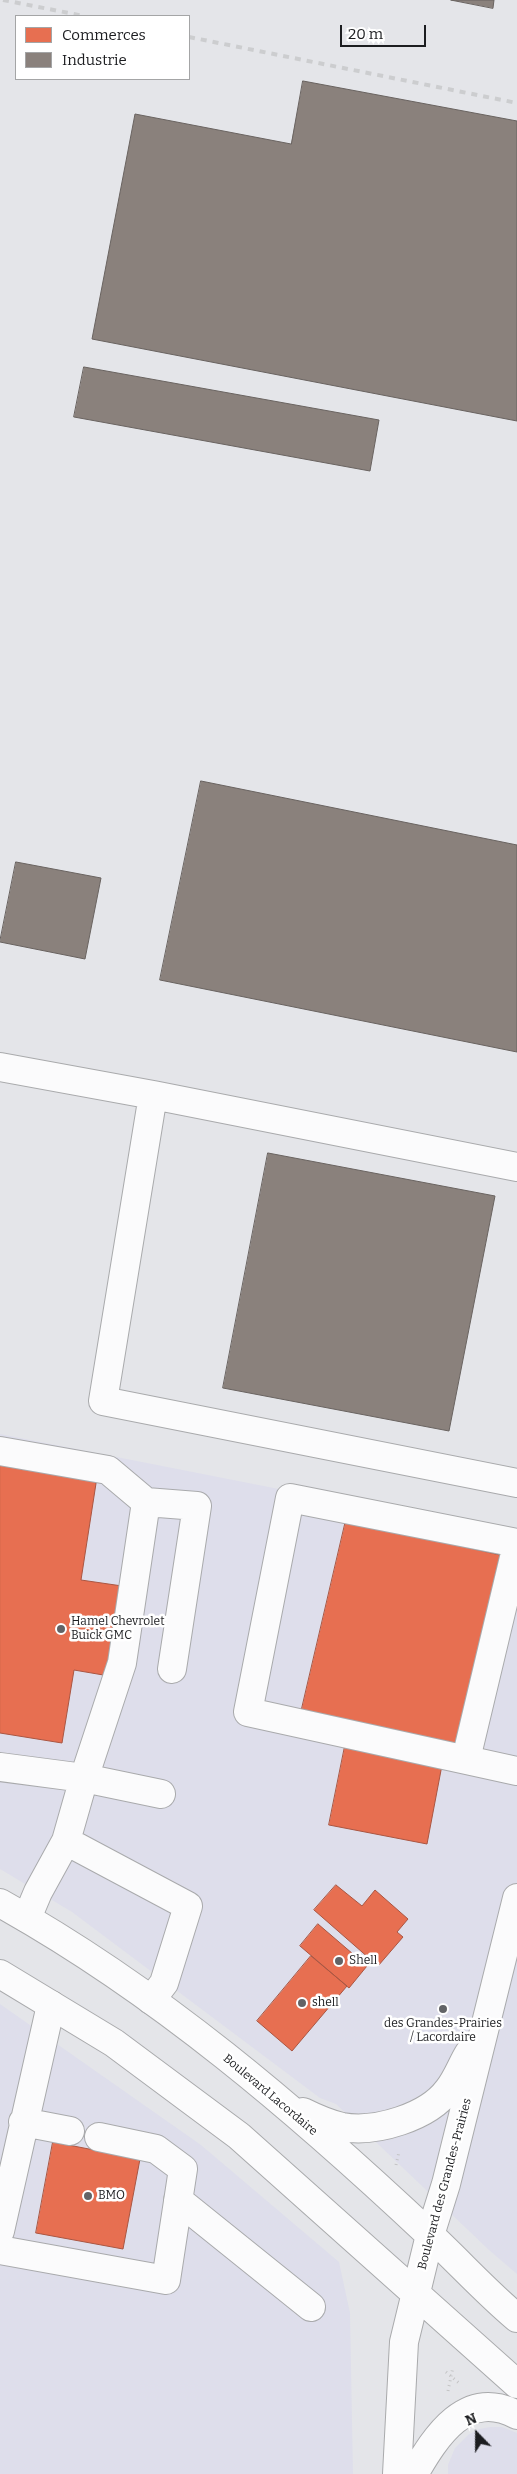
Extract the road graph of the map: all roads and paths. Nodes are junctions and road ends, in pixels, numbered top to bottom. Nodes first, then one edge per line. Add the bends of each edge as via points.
1 (0, 1067) edge
2 (153, 1095) junction
3 (517, 1167) edge
4 (0, 1451) edge
5 (517, 1483) edge
6 (146, 1502) junction
7 (517, 1544) edge
8 (172, 1668) dead end
9 (466, 1759) junction
10 (0, 1767) edge
11 (517, 1771) edge
12 (84, 1778) junction
13 (160, 1794) dead end
14 (66, 1841) junction
15 (517, 1898) edge
16 (0, 1903) edge
17 (27, 1918) junction
18 (0, 1974) edge
19 (151, 2000) junction
20 (51, 2005) junction
21 (488, 2018) junction
22 (279, 2099) junction
23 (23, 2122) junction
24 (70, 2131) dead end
25 (99, 2137) dead end
26 (178, 2200) junction
27 (0, 2231) edge
28 (430, 2235) junction
29 (0, 2250) edge
30 (416, 2294) junction
31 (311, 2307) dead end
32 (517, 2318) edge
33 (453, 2367) dead end
34 (446, 2372) dead end
35 (451, 2377) junction
36 (517, 2384) edge
37 (462, 2386) dead end
38 (517, 2414) edge
39 (397, 2474) edge
40 (414, 2474) edge

1 - 2 main road
2 - 3 main road
2 - 5 main road via 103,1402
4 - 6 main road via 108,1470
6 - 8 main road via 197,1506
6 - 12 main road via 122,1663
7 - 9 main road
7 - 9 main road via 290,1498 248,1712
9 - 11 main road
10 - 12 main road
12 - 13 main road
12 - 14 main road
14 - 17 main road
14 - 19 main road via 188,1906 164,1983
15 - 21 main road, Boulevard des Grandes-Prairies
16 - 17 main road, Boulevard Lacordaire
17 - 19 main road, Boulevard Lacordaire
18 - 20 main road
19 - 22 main road, Boulevard Lacordaire
20 - 23 main road
20 - 30 main road via 114,2043 239,2136
21 - 22 main road via 448,2090 430,2107 407,2119 375,2126 343,2127
21 - 28 main road, Boulevard des Grandes-Prairies
22 - 28 main road, Boulevard Lacordaire
23 - 24 main road
23 - 27 main road
25 - 26 main road via 156,2149 183,2169
26 - 29 main road via 166,2280
26 - 31 main road
28 - 30 main road, Boulevard des Grandes-Prairies
28 - 32 main road, Boulevard Lacordaire
30 - 36 main road
30 - 39 main road, Boulevard des Grandes-Prairies via 404,2342
33 - 35 path
34 - 35 path
35 - 37 path
38 - 40 main road via 506,2409 481,2408 463,2414 440,2433

